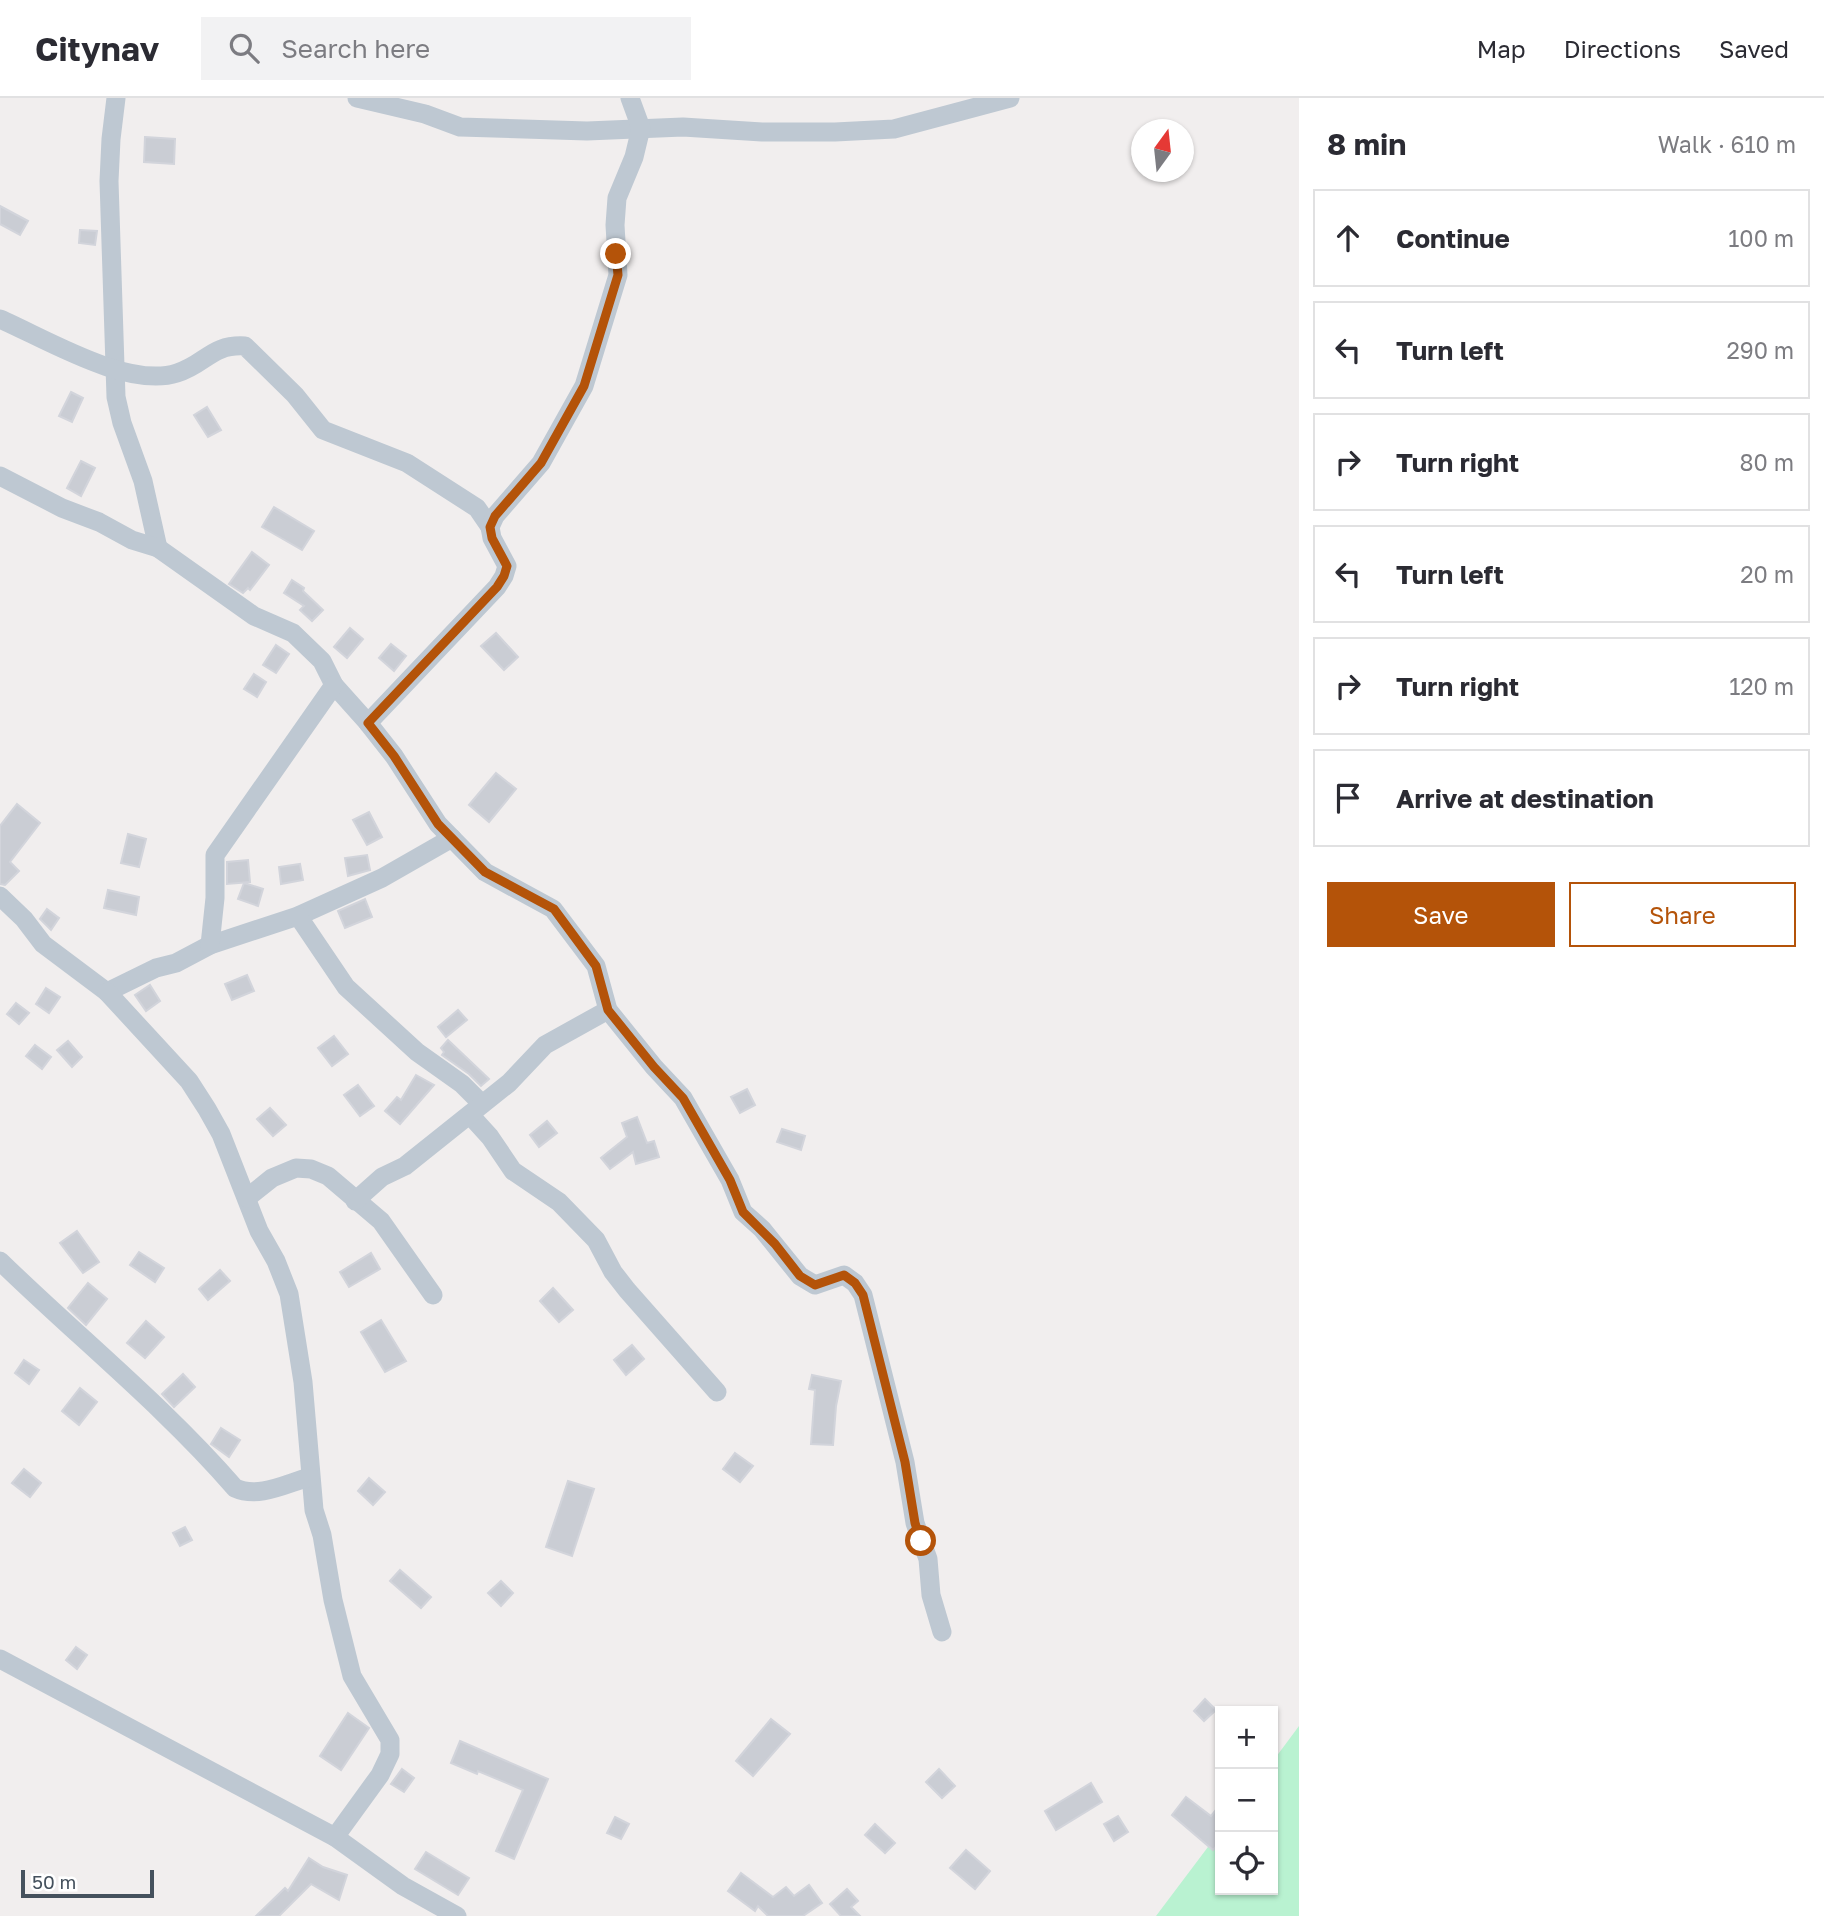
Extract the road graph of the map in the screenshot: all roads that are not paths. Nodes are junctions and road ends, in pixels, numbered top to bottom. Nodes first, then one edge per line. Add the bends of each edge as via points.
1 (116, 98) edge
2 (357, 98) edge
3 (629, 98) edge
4 (1010, 98) edge
5 (641, 128) junction
6 (0, 319) edge
7 (114, 370) junction
8 (0, 476) edge
9 (490, 527) junction
10 (158, 548) junction
11 (334, 685) junction
12 (368, 723) junction
13 (452, 838) junction
14 (0, 896) edge
15 (298, 916) junction
16 (210, 945) junction
17 (107, 992) junction
18 (608, 1010) junction
19 (476, 1110) junction
20 (247, 1198) junction
21 (355, 1201) junction
22 (0, 1262) edge
23 (433, 1295) dead end
24 (716, 1392) dead end
25 (310, 1477) junction
26 (942, 1632) dead end
27 (0, 1659) edge
28 (335, 1837) junction
29 (457, 1916) edge

1 - 7 street via 109,181
2 - 5 street via 460,127
3 - 5 street
4 - 5 street via 894,129 762,132
5 - 9 street via 617,198 618,275 584,386 541,463
6 - 7 street
7 - 9 street via 154,377 177,373 214,350 245,346 323,430 407,463 477,508
7 - 10 street via 121,423 143,481
8 - 10 street via 132,540
9 - 12 street via 507,566 504,576
10 - 11 street via 254,615 293,633 322,661
11 - 12 street
11 - 16 street via 215,855
12 - 13 street
13 - 15 street
13 - 18 street via 485,872 554,909 596,966
14 - 17 street via 43,944
15 - 16 street
15 - 19 street via 346,987 417,1052 462,1083
16 - 17 street
17 - 20 street via 189,1081 221,1134
18 - 19 street via 545,1045
18 - 26 street via 683,1098 743,1212 800,1276 815,1285 844,1275 863,1295
19 - 21 street
19 - 24 street via 513,1171 559,1202 596,1240 627,1290
20 - 21 street via 272,1178 296,1168 328,1176
20 - 25 street via 289,1294 303,1382
21 - 23 street via 381,1222
22 - 25 street via 143,1393 235,1488 260,1492
25 - 28 street via 352,1675 390,1740 390,1754 380,1775
27 - 28 street
28 - 29 street via 403,1886

